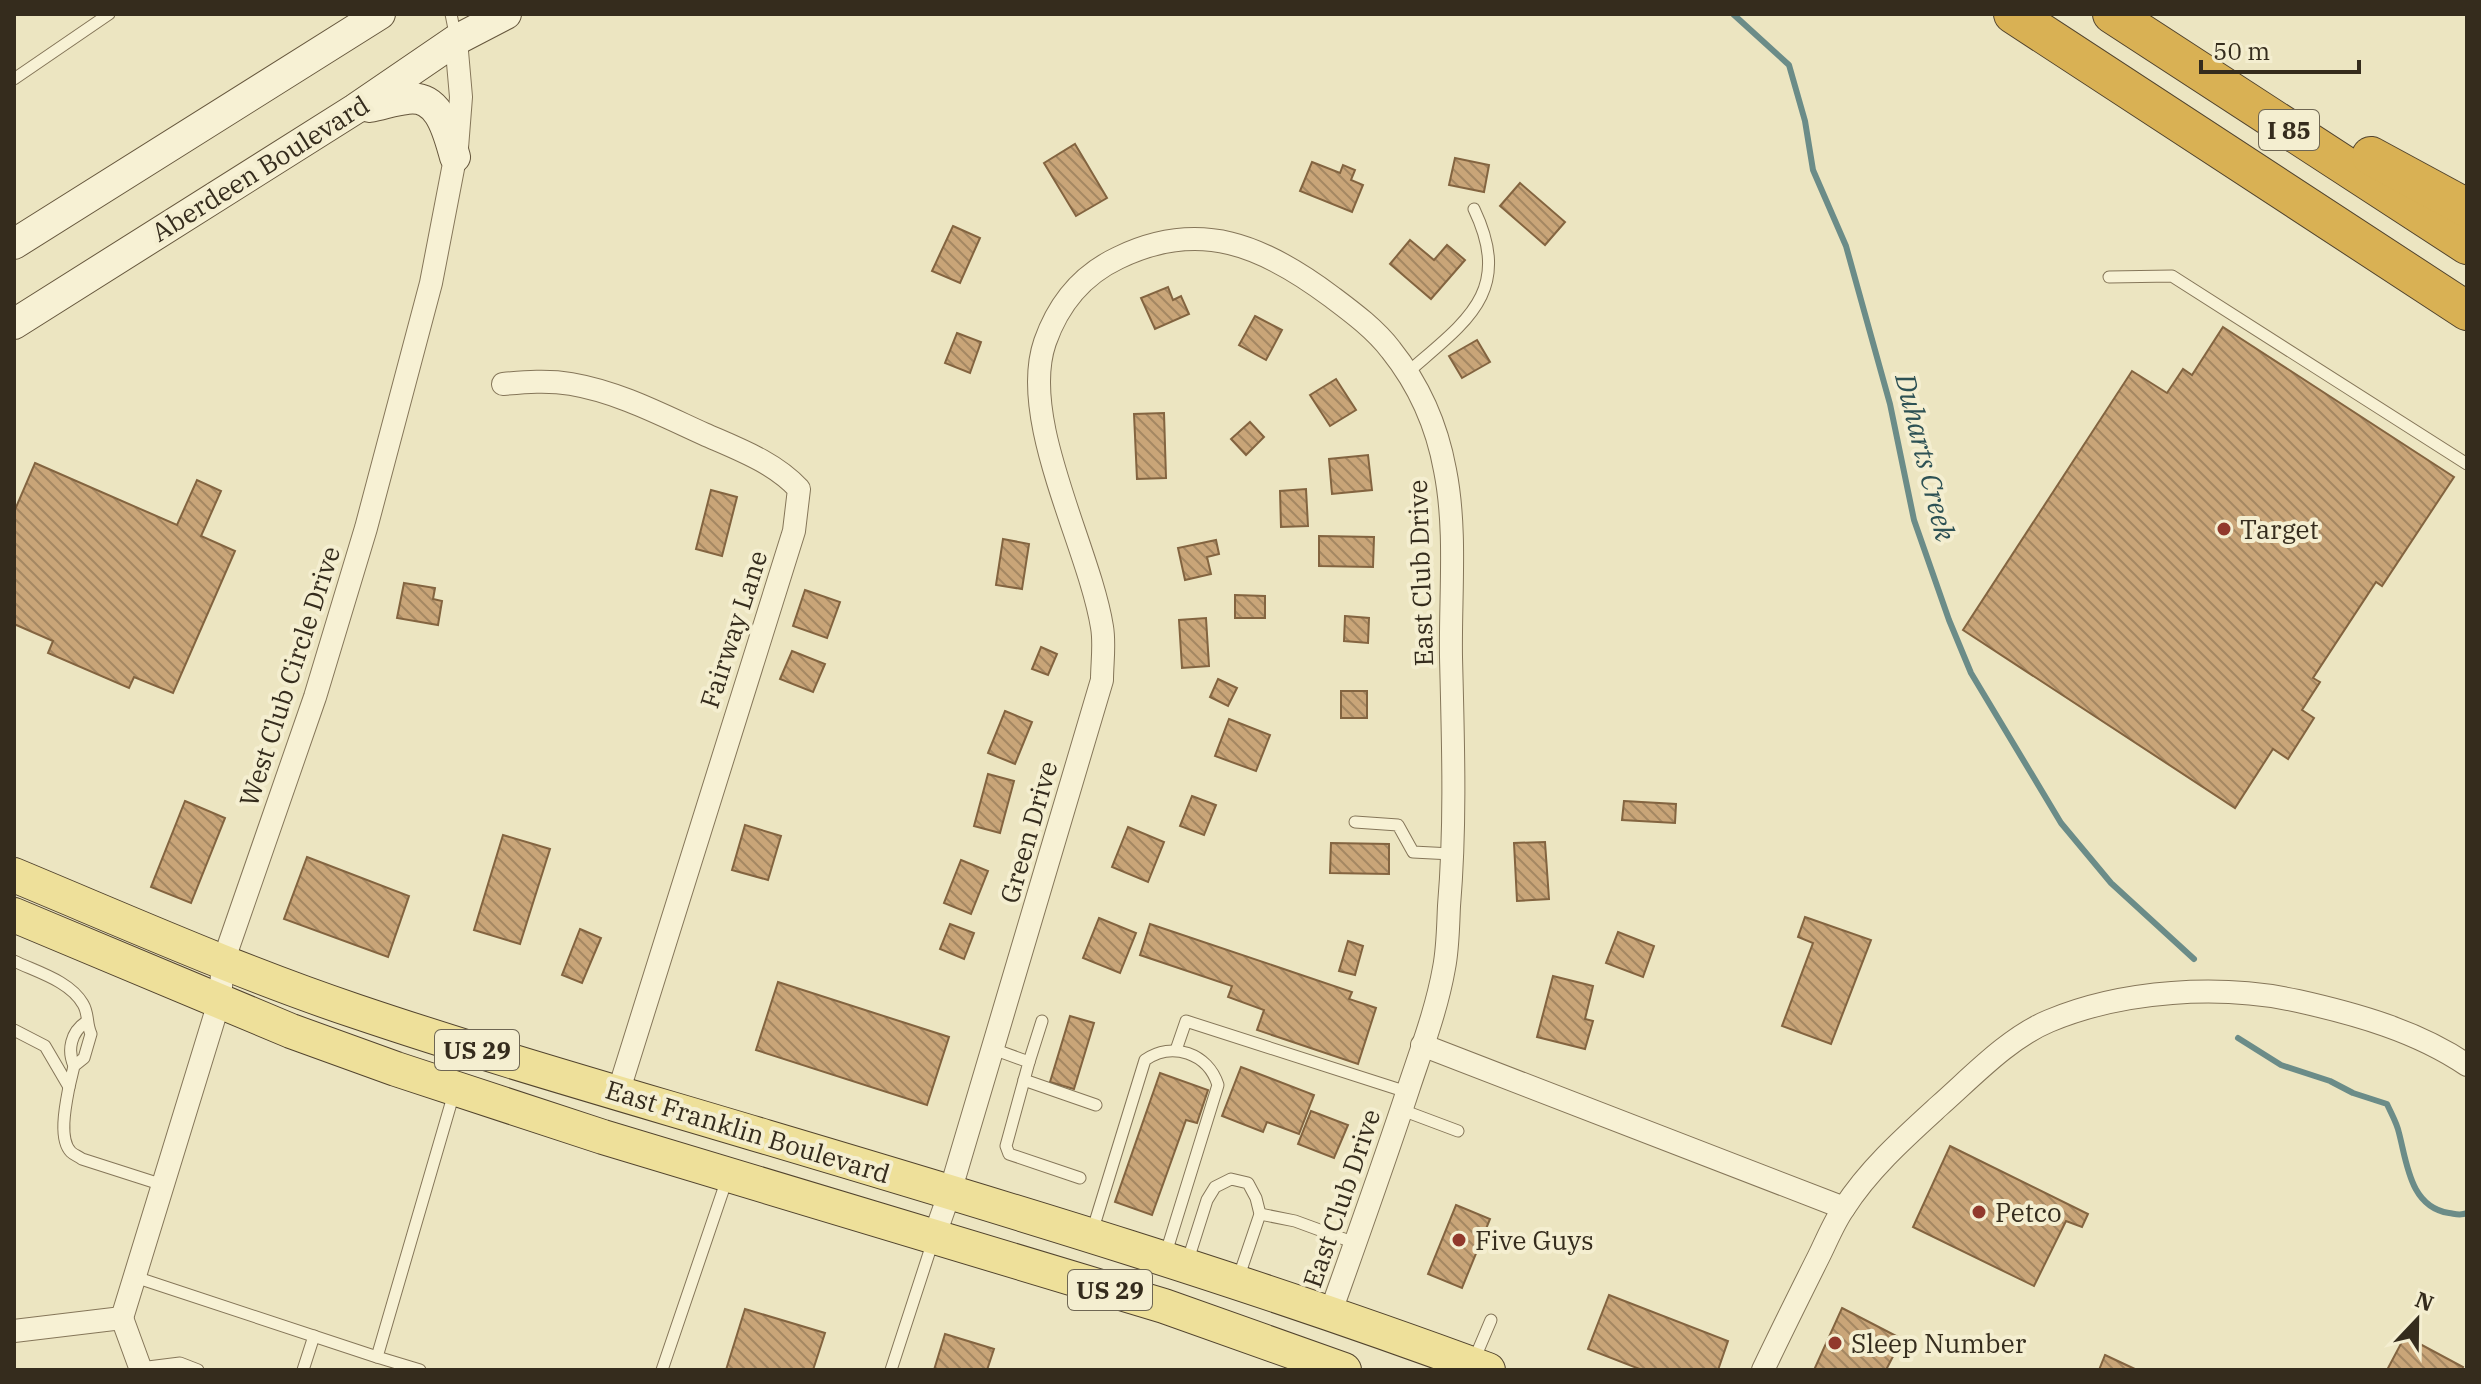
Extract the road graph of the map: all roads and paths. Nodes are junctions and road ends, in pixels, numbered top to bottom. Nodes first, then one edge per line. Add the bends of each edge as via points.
1 (109, 14) edge
2 (380, 14) edge
3 (506, 14) edge
4 (2013, 14) edge
5 (2125, 23) edge
6 (453, 27) edge
7 (14, 79) edge
8 (355, 109) junction
9 (455, 157) junction
10 (2467, 208) edge
11 (1474, 209) dead end
12 (14, 244) edge
13 (2467, 245) edge
14 (2109, 277) dead end
15 (2467, 311) edge
16 (14, 324) edge
17 (1407, 373) junction
18 (503, 384) dead end
19 (1046, 439) joint
20 (2467, 464) edge
21 (1355, 822) dead end
22 (1452, 854) junction
23 (14, 875) edge
24 (14, 915) edge
25 (14, 961) edge
26 (223, 962) junction
27 (220, 999) junction
28 (1042, 1021) dead end
29 (14, 1030) edge
30 (1422, 1045) junction
31 (993, 1049) junction
32 (1176, 1050) junction
33 (1029, 1062) junction
34 (2467, 1065) edge
35 (1024, 1080) junction
36 (69, 1087) junction
37 (455, 1088) junction
38 (618, 1093) junction
39 (1404, 1101) junction
40 (1096, 1105) dead end
41 (1458, 1131) dead end
42 (728, 1175) junction
43 (1080, 1178) dead end
44 (163, 1185) junction
45 (950, 1192) junction
46 (1844, 1208) junction
47 (1260, 1214) junction
48 (934, 1237) junction
49 (1090, 1237) junction
50 (1355, 1243) junction
51 (1175, 1264) junction
52 (135, 1277) junction
53 (1237, 1284) junction
54 (1330, 1314) junction
55 (122, 1318) junction
56 (1491, 1320) dead end
57 (14, 1331) edge
58 (314, 1336) junction
59 (377, 1357) junction
60 (1480, 1367) edge
61 (141, 1369) edge
62 (198, 1370) edge
63 (303, 1370) edge
64 (420, 1370) edge
65 (662, 1370) edge
66 (891, 1370) edge
67 (1344, 1370) edge
68 (1763, 1370) edge

1 - 7 lane
2 - 12 main road
3 - 6 main road, Aberdeen Boulevard
4 - 15 highway, I 85
5 - 10 highway
5 - 13 highway, I 85
6 - 8 main road, Aberdeen Boulevard
6 - 9 street, West Club Circle Drive via 461,97
8 - 9 main road via 410,98 421,101 444,119
8 - 16 main road, Aberdeen Boulevard
9 - 26 street, West Club Circle Drive via 431,283 366,528 315,697
11 - 17 lane via 1486,235 1487,286 1459,328
14 - 20 lane via 2172,276
17 - 19 street, East Club Drive via 1390,347 1355,314 1277,261 1233,242 1186,238 1139,248 1096,269 1063,303 1043,346 1039,393
17 - 22 street, East Club Drive via 1436,430 1447,476
18 - 38 street, Fairway Lane via 568,383 611,393 755,457 799,489 794,531
19 - 31 street, Green Drive via 1100,616 1102,680
21 - 22 lane via 1398,825 1413,852
22 - 30 street, East Club Drive via 1444,967
23 - 26 main road, East Franklin Boulevard / US 29
24 - 27 main road, East Franklin Boulevard / US 29
25 - 36 lane via 60,982 82,1002 86,1022 76,1029 69,1055 74,1066
26 - 27 street, West Club Circle Drive
26 - 38 main road, East Franklin Boulevard / US 29 via 354,1011
27 - 37 main road, East Franklin Boulevard / US 29 via 291,1031
27 - 44 street, West Club Circle Drive
28 - 33 lane
29 - 36 lane via 45,1046
30 - 39 street, East Club Drive
30 - 46 street
31 - 33 lane
31 - 45 street, Green Drive
32 - 39 lane via 1186,1021
32 - 49 lane via 1158,1051 1145,1060
32 - 51 lane via 1200,1059 1214,1072 1218,1085
33 - 35 lane
34 - 46 street via 2393,1028 2267,994 2201,991 2114,1001 2047,1022 2000,1052 1904,1138
35 - 40 lane
35 - 43 lane via 1006,1146 1009,1154
36 - 44 lane via 64,1114 71,1152
37 - 42 main road, East Franklin Boulevard / US 29
37 - 59 lane
38 - 45 main road, East Franklin Boulevard / US 29
39 - 41 lane
39 - 50 street, East Club Drive
42 - 48 main road, East Franklin Boulevard / US 29
42 - 65 lane
44 - 52 street, West Club Circle Drive
45 - 48 street, Green Drive
45 - 49 main road, East Franklin Boulevard / US 29
46 - 68 street
47 - 50 lane
47 - 51 lane via 1248,1183 1231,1179 1215,1187
47 - 53 lane
48 - 66 lane
48 - 67 main road, East Franklin Boulevard / US 29 via 1164,1306
49 - 51 main road, East Franklin Boulevard / US 29
50 - 54 street, East Club Drive
51 - 53 main road, East Franklin Boulevard / US 29
52 - 55 street, West Club Circle Drive
52 - 58 lane
53 - 54 main road, East Franklin Boulevard / US 29
54 - 60 main road, East Franklin Boulevard / US 29
55 - 57 street
55 - 61 street
56 - 60 lane
58 - 59 lane
58 - 63 lane
59 - 64 lane
61 - 62 lane via 180,1363

